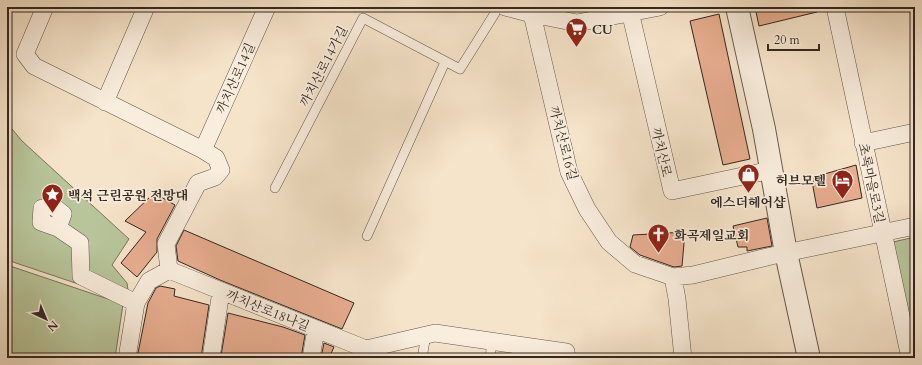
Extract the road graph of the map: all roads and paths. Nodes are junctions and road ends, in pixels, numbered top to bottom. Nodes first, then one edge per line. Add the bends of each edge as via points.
1 (45, 7) edge
2 (146, 7) edge
3 (267, 7) edge
4 (496, 7) edge
5 (505, 7) edge
6 (660, 7) edge
7 (736, 7) edge
8 (835, 7) edge
9 (629, 10) edge
10 (532, 14) junction
11 (445, 62) junction
12 (105, 102) junction
13 (915, 132) edge
14 (863, 143) junction
15 (203, 150) junction
16 (771, 170) junction
17 (275, 188) dead end
18 (915, 226) edge
19 (58, 228) dead end
20 (883, 233) junction
21 (367, 236) dead end
22 (786, 253) junction
23 (169, 270) junction
24 (673, 277) junction
25 (221, 291) junction
26 (136, 303) junction
27 (316, 329) junction
28 (426, 335) junction
29 (910, 338) edge
30 (492, 341) junction
31 (365, 354) edge
32 (127, 358) edge
33 (211, 358) edge
34 (311, 358) edge
35 (422, 358) edge
36 (490, 358) edge
37 (567, 358) edge
38 (683, 358) edge
39 (809, 358) edge
40 (910, 358) edge

1 - 12 street via 25,54 34,66
2 - 12 street
3 - 15 street, 까치산로14길
4 - 11 lane, 까치산로14가길 via 495,13 460,69
5 - 10 street
6 - 9 street
7 - 16 street
8 - 14 street, 초록마을로3길
9 - 10 street via 577,23
9 - 16 street, 까치산로 via 672,191
10 - 24 street, 까치산로16길 via 570,172 587,209 609,242 635,264
11 - 17 lane, 까치산로14가길 via 363,18
11 - 21 lane
12 - 15 street
13 - 14 street
14 - 20 street, 초록마을로3길
15 - 23 street via 216,158 221,170 216,177 198,183 166,244
16 - 22 street
18 - 20 street, 까치산로16길
19 - 26 street via 80,243 81,276
20 - 22 street, 까치산로16길
20 - 29 street, 초록마을로3길
22 - 24 street, 까치산로16길 via 693,275
22 - 39 street
23 - 25 street, 까치산로18나길
23 - 26 street via 149,281
24 - 38 street
25 - 27 street, 까치산로18나길
25 - 33 street
26 - 32 street
27 - 31 street, 까치산로18나길
27 - 34 street
28 - 30 street, 까치산로18나길 via 435,333
28 - 31 street, 까치산로18나길
28 - 35 lane
29 - 40 street, 초록마을로3길
30 - 36 lane
30 - 37 street, 까치산로18나길 via 566,352

